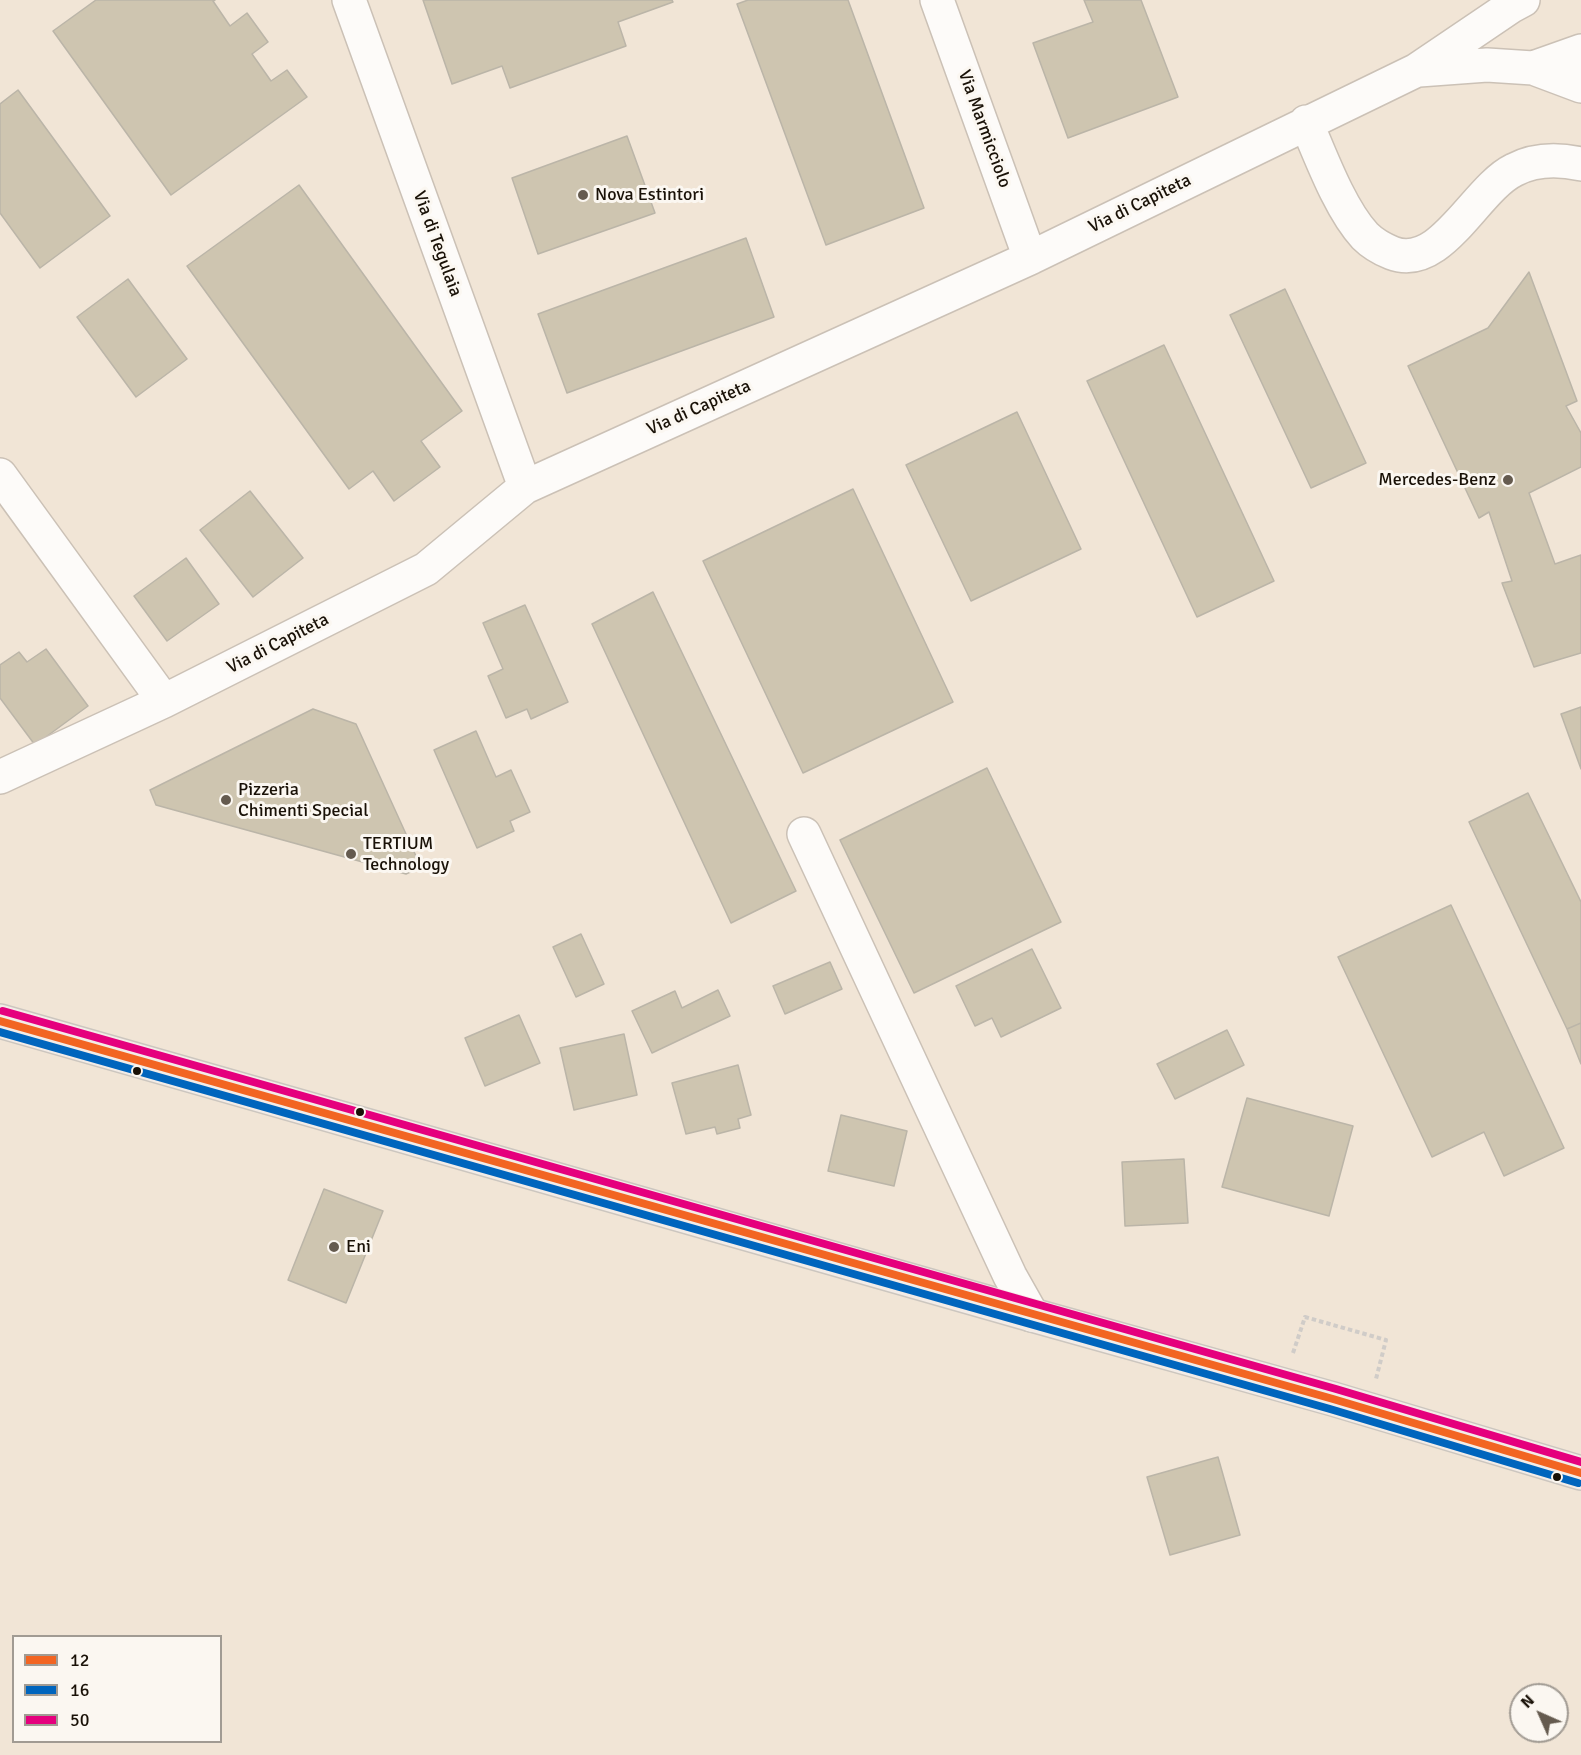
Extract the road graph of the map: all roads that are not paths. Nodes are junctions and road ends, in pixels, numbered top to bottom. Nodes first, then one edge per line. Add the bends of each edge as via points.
1 (349, 0) edge
2 (937, 0) edge
3 (1516, 2) edge
4 (1581, 51) edge
5 (1533, 68) junction
6 (1417, 70) junction
7 (1581, 86) edge
8 (1306, 123) junction
9 (1581, 164) edge
10 (1030, 258) junction
11 (0, 475) edge
12 (525, 487) junction
13 (164, 701) junction
14 (0, 777) edge
15 (804, 834) dead end
16 (0, 1021) edge
17 (1032, 1315) junction
18 (1581, 1473) edge

1 - 12 street, Via di Tegulaia
2 - 10 street, Via Marmicciolo
3 - 6 street, Via di Capiteta
4 - 5 street, Via di Capiteta
5 - 6 street, Via di Capiteta via 1487,65
5 - 7 street, Via di Capiteta
6 - 8 street, Via di Capiteta
8 - 9 street via 1340,200 1365,236 1400,256 1422,254 1440,243 1486,190 1513,170 1541,160
8 - 10 street, Via di Capiteta
10 - 12 street, Via di Capiteta
11 - 13 street
12 - 13 street, Via di Capiteta via 426,569
13 - 14 street, Via di Capiteta
15 - 17 street via 1010,1276
16 - 17 main road
17 - 18 main road

